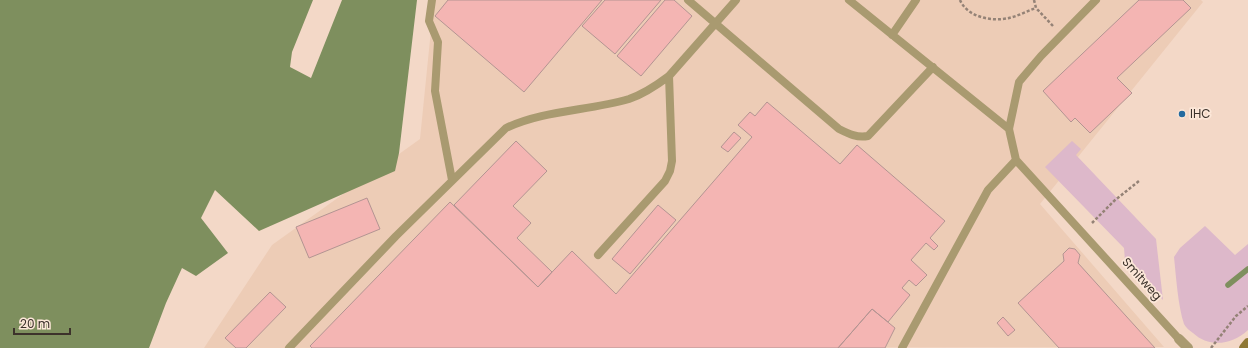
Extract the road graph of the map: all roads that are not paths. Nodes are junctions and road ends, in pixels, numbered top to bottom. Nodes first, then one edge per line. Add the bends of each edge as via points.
1 (432, 0) edge
2 (688, 0) edge
3 (736, 0) edge
4 (849, 0) edge
5 (916, 0) edge
6 (1096, 0) edge
7 (715, 24) junction
8 (892, 35) junction
9 (932, 67) junction
10 (669, 76) junction
11 (1008, 129) junction
12 (1016, 160) junction
13 (452, 180) junction
14 (598, 255) dead end
15 (1179, 339) joint
16 (1248, 343) edge
17 (289, 348) edge
18 (902, 348) edge
19 (1188, 348) edge
20 (1244, 348) edge

1 - 13 lane via 429,21 438,42 435,91
2 - 7 lane
3 - 7 lane
4 - 8 lane
5 - 8 lane
6 - 11 lane via 1040,56 1019,82
7 - 9 lane via 839,129 862,137 868,136
7 - 10 lane
8 - 9 lane
9 - 11 lane
10 - 13 lane via 651,89 630,98 524,120 506,128
10 - 14 lane via 672,161 670,171 666,181
11 - 12 lane
12 - 15 lane, Smitweg
12 - 18 lane via 988,190
13 - 17 lane
15 - 19 street, Smitweg
16 - 20 street

